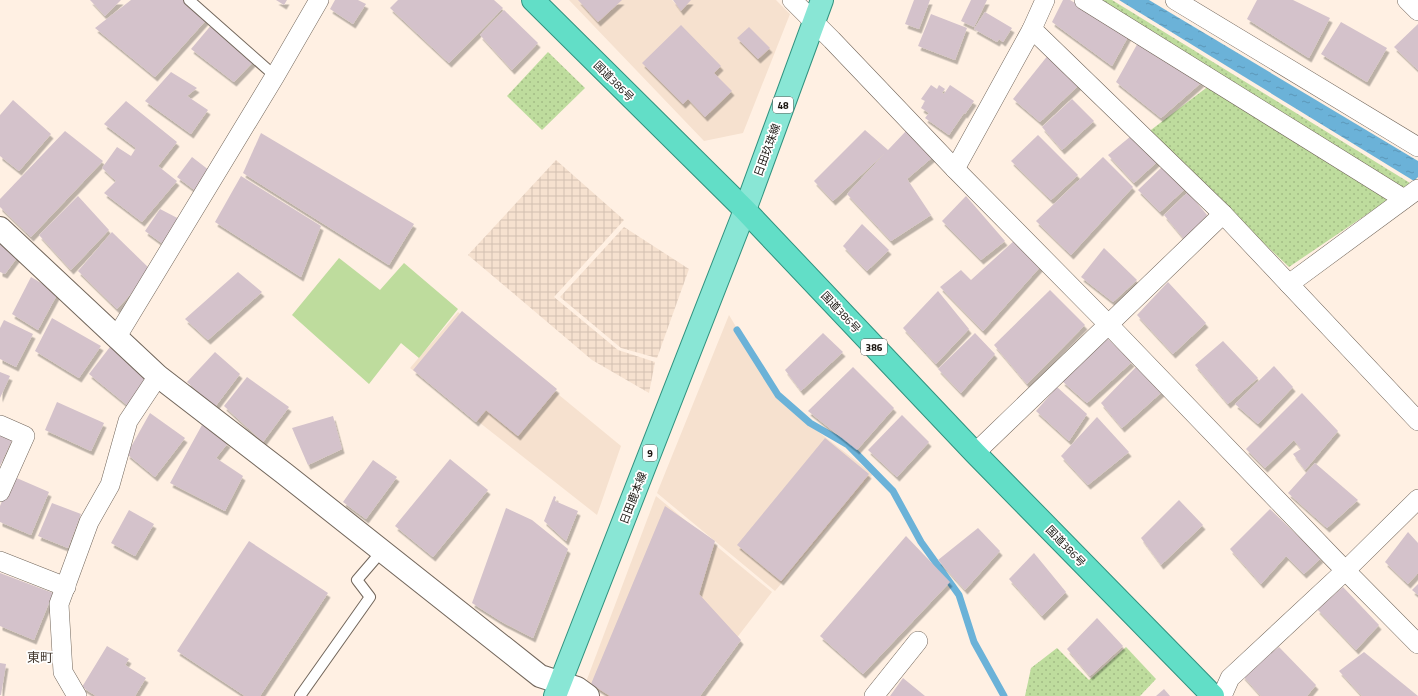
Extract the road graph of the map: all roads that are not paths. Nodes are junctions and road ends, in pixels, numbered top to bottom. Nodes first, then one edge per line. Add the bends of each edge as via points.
1 (189, 0) edge
2 (319, 0) edge
3 (533, 0) edge
4 (792, 0) edge
5 (822, 0) edge
6 (1045, 0) edge
7 (1084, 0) edge
8 (1175, 0) edge
9 (1407, 0) edge
10 (1418, 12) edge
11 (813, 22) junction
12 (1032, 29) junction
13 (275, 76) junction
14 (1418, 147) edge
15 (955, 170) junction
16 (1411, 194) edge
17 (745, 210) junction
18 (1223, 214) junction
19 (0, 228) edge
20 (1289, 284) junction
21 (1108, 324) junction
22 (116, 338) junction
23 (158, 376) junction
24 (1418, 421) edge
25 (0, 425) edge
26 (975, 453) junction
27 (0, 492) edge
28 (1418, 499) edge
29 (382, 551) junction
30 (0, 561) edge
31 (1346, 570) junction
32 (66, 587) junction
33 (918, 641) dead end
34 (1418, 644) edge
35 (558, 689) edge
36 (77, 696) edge
37 (300, 696) edge
38 (588, 696) edge
39 (874, 696) edge
40 (1214, 696) edge
41 (1222, 696) edge

1 - 13 lane
2 - 13 street
3 - 17 highway, 国道386号 / 386
4 - 11 street
5 - 11 main road, 日田玖珠線 / 48
6 - 12 street
7 - 16 street
8 - 14 street
9 - 10 street
11 - 15 street
11 - 17 main road, 日田玖珠線 / 48
12 - 15 street
12 - 18 street
13 - 22 street
15 - 21 street
16 - 20 street
17 - 26 highway, 国道386号 / 386
17 - 35 main road, 日田鹿本線 / 9
18 - 20 street
18 - 21 street
19 - 22 street
20 - 24 street
21 - 26 street
21 - 31 street
22 - 23 street
23 - 29 street
23 - 32 street via 128,421 110,485 89,522
25 - 27 street via 25,436
26 - 40 highway, 国道386号 / 386
28 - 31 street
29 - 35 street
29 - 37 lane via 357,580 370,597
30 - 32 street
31 - 34 street
31 - 41 street via 1230,678
32 - 36 street via 59,604 63,672
33 - 39 street
35 - 38 street via 577,688

